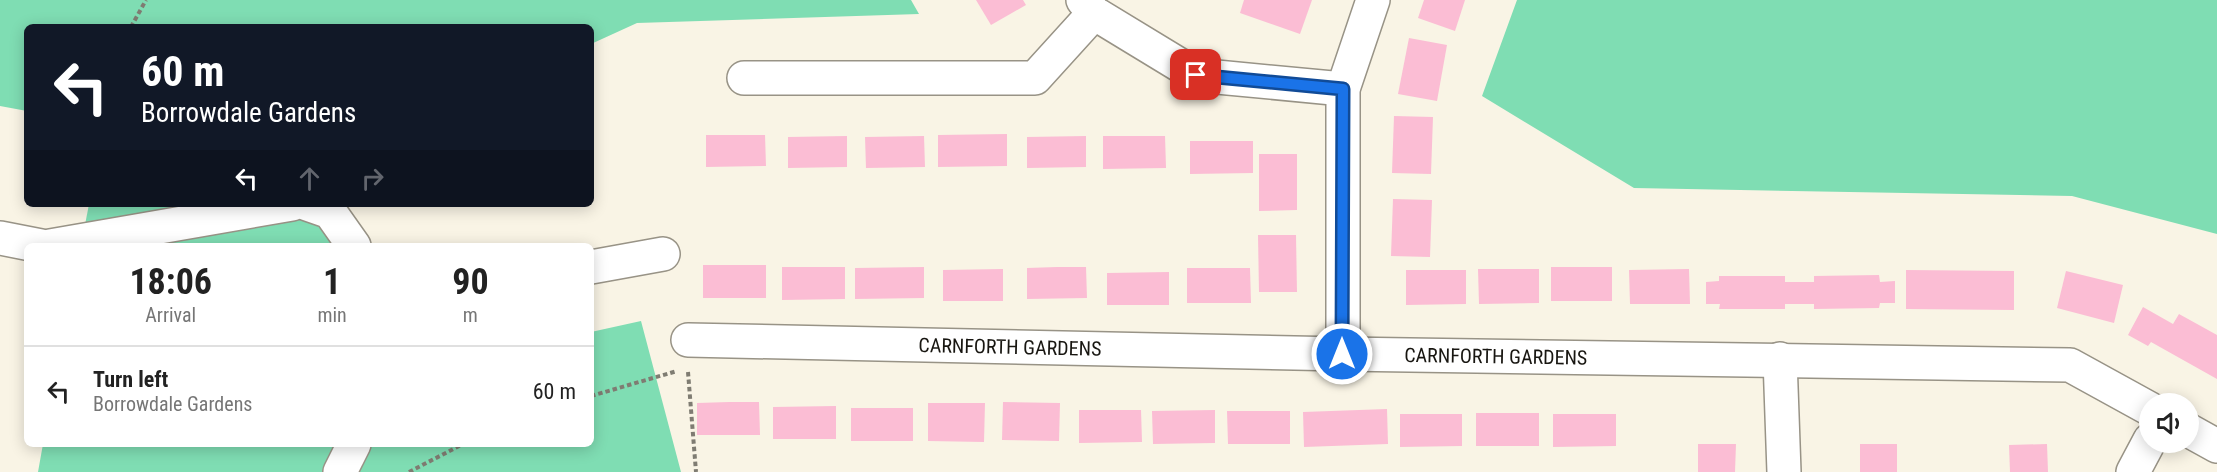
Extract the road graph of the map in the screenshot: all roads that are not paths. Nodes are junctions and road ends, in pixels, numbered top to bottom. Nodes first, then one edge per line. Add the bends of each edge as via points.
1 (1373, 0) edge
2 (1089, 7) edge
3 (744, 78) dead end
4 (1343, 89) junction
5 (275, 207) edge
6 (316, 207) edge
7 (0, 238) edge
8 (26, 243) edge
9 (68, 243) edge
10 (352, 243) edge
11 (663, 255) dead end
12 (594, 266) edge
13 (1342, 354) junction
14 (688, 356) road end
15 (1780, 359) junction
16 (2139, 403) edge
17 (2199, 436) edge
18 (2217, 446) edge
19 (352, 447) edge
20 (2143, 453) edge
21 (340, 472) edge
22 (1785, 472) edge
23 (2133, 472) edge

1 - 4 street
2 - 3 street via 1035,78
2 - 4 street via 1196,75
4 - 13 street
5 - 9 street
6 - 10 street via 330,212
7 - 8 street
11 - 12 street
13 - 14 street, CARNFORTH GARDENS
13 - 15 street, CARNFORTH GARDENS
15 - 16 street, CARNFORTH GARDENS via 2070,364
15 - 22 street
17 - 18 street
19 - 21 street
20 - 23 street

